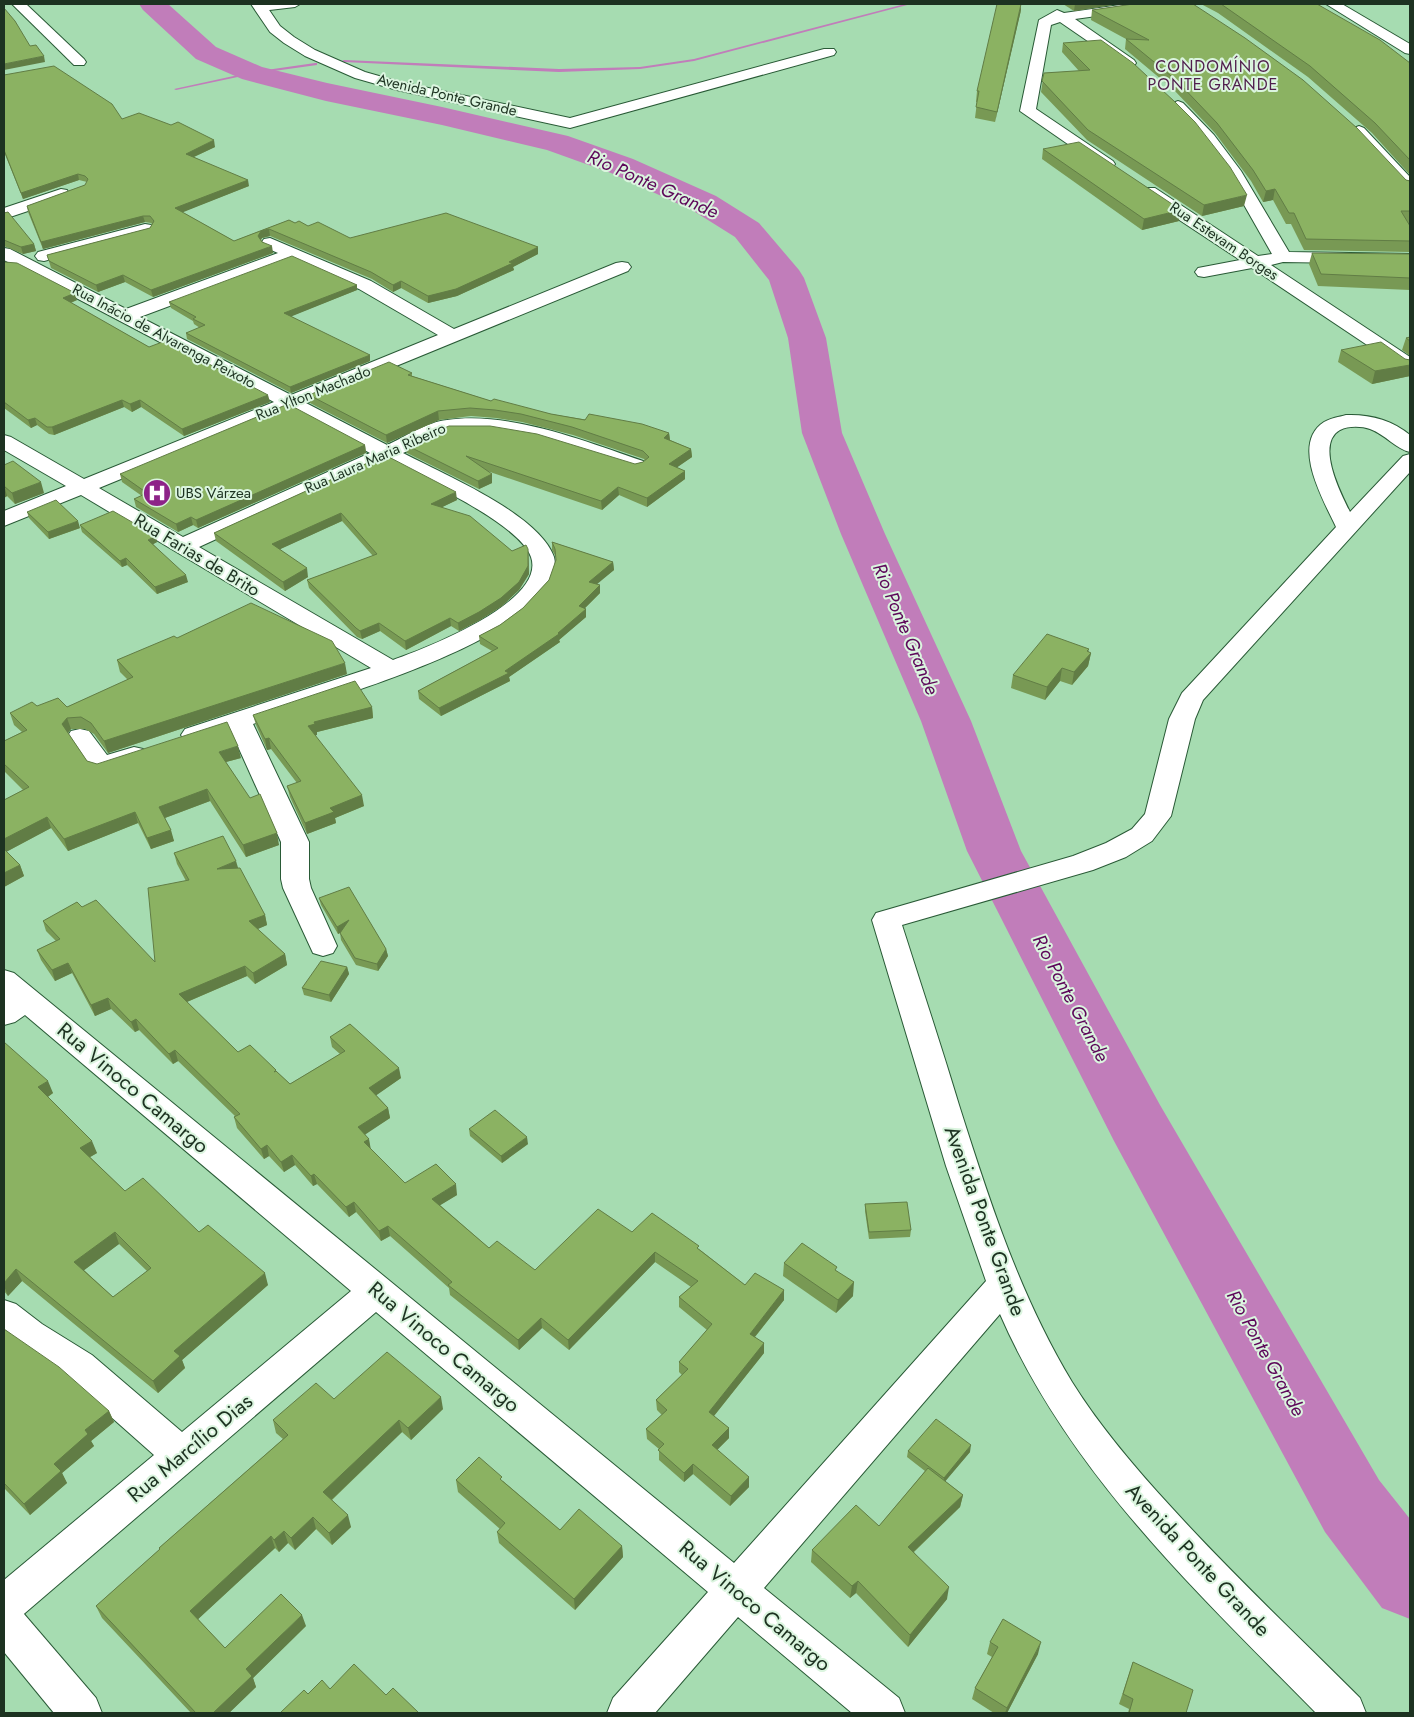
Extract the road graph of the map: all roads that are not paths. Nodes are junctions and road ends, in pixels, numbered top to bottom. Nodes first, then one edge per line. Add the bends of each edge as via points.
1 (19, 4) edge
2 (296, 4) edge
3 (1154, 4) edge
4 (1333, 4) edge
5 (260, 6) edge
6 (1046, 8) dead end
7 (30, 15) junction
8 (1063, 17) junction
9 (12, 18) edge
10 (1410, 50) edge
11 (829, 52) dead end
12 (60, 65) dead end
13 (1143, 75) edge
14 (1169, 98) edge
15 (1350, 122) edge
16 (1117, 170) edge
17 (1134, 181) edge
18 (80, 187) edge
19 (1410, 187) edge
20 (4, 214) edge
21 (145, 229) edge
22 (270, 243) edge
23 (294, 253) junction
24 (1282, 257) junction
25 (1410, 259) edge
26 (10, 261) edge
27 (1255, 262) junction
28 (622, 267) dead end
29 (1204, 272) dead end
30 (124, 316) junction
31 (453, 336) junction
32 (1410, 365) edge
33 (290, 402) junction
34 (4, 441) edge
35 (1410, 446) edge
36 (386, 452) junction
37 (1410, 460) edge
38 (636, 465) edge
39 (82, 487) junction
40 (4, 519) edge
41 (1348, 528) junction
42 (182, 546) junction
43 (391, 669) junction
44 (239, 720) junction
45 (80, 738) dead end
46 (322, 946) dead end
47 (11, 998) edge
48 (1004, 1285) junction
49 (376, 1291) junction
50 (4, 1315) edge
51 (182, 1454) junction
52 (736, 1590) junction
53 (4, 1605) edge
54 (4, 1621) edge
55 (81, 1713) edge
56 (628, 1713) edge
57 (884, 1713) edge
58 (1345, 1713) edge

1 - 7 street
2 - 5 lane
3 - 8 street
4 - 10 street
5 - 11 street, Avenida Ponte Grande via 275,29 289,40 310,53 360,74 397,86 570,122
6 - 8 street
7 - 9 street
7 - 12 street via 79,62
8 - 13 street
8 - 16 street via 1044,23 1028,111
14 - 24 street via 1208,138 1235,174
15 - 19 street
17 - 27 street, Rua Estevam Borges
18 - 20 street
21 - 26 street
22 - 23 street
23 - 30 street
23 - 31 street via 365,285
24 - 25 street
24 - 27 street
26 - 30 street, Rua Inácio de Alvarenga Peixoto
27 - 29 street
27 - 32 street, Rua Estevam Borges
28 - 31 street, Rua Ylton Machado
30 - 33 street, Rua Inácio de Alvarenga Peixoto
31 - 33 street, Rua Ylton Machado
33 - 36 street, Rua Inácio de Alvarenga Peixoto
33 - 39 street, Rua Ylton Machado
34 - 39 street, Rua Farias de Brito
35 - 41 street via 1384,427 1367,422 1336,423 1326,430 1320,443 1320,462
36 - 38 street, Rua Laura Maria Ribeiro via 446,426 478,425 546,437
36 - 42 street, Rua Laura Maria Ribeiro
36 - 43 street, Rua Inácio de Alvarenga Peixoto via 503,516 524,532 545,565 535,589 504,617 448,648
37 - 41 street
39 - 40 street, Rua Ylton Machado
39 - 42 street, Rua Farias de Brito
41 - 48 street, Avenida Ponte Grande via 1191,698 1182,719 1158,816 1142,835 1083,863 886,920 974,1205
42 - 43 street, Rua Farias de Brito
43 - 44 street
44 - 45 street via 101,766
44 - 46 street via 295,842 297,888
47 - 49 street, Rua Vinoco Camargo
48 - 52 street
48 - 58 street, Avenida Ponte Grande via 1036,1352 1083,1429 1136,1498
49 - 51 street, Rua Marcílio Dias
49 - 52 street, Rua Vinoco Camargo
50 - 51 street via 80,1366
51 - 53 street, Rua Marcílio Dias
52 - 56 street
52 - 57 street, Rua Vinoco Camargo
54 - 55 street

